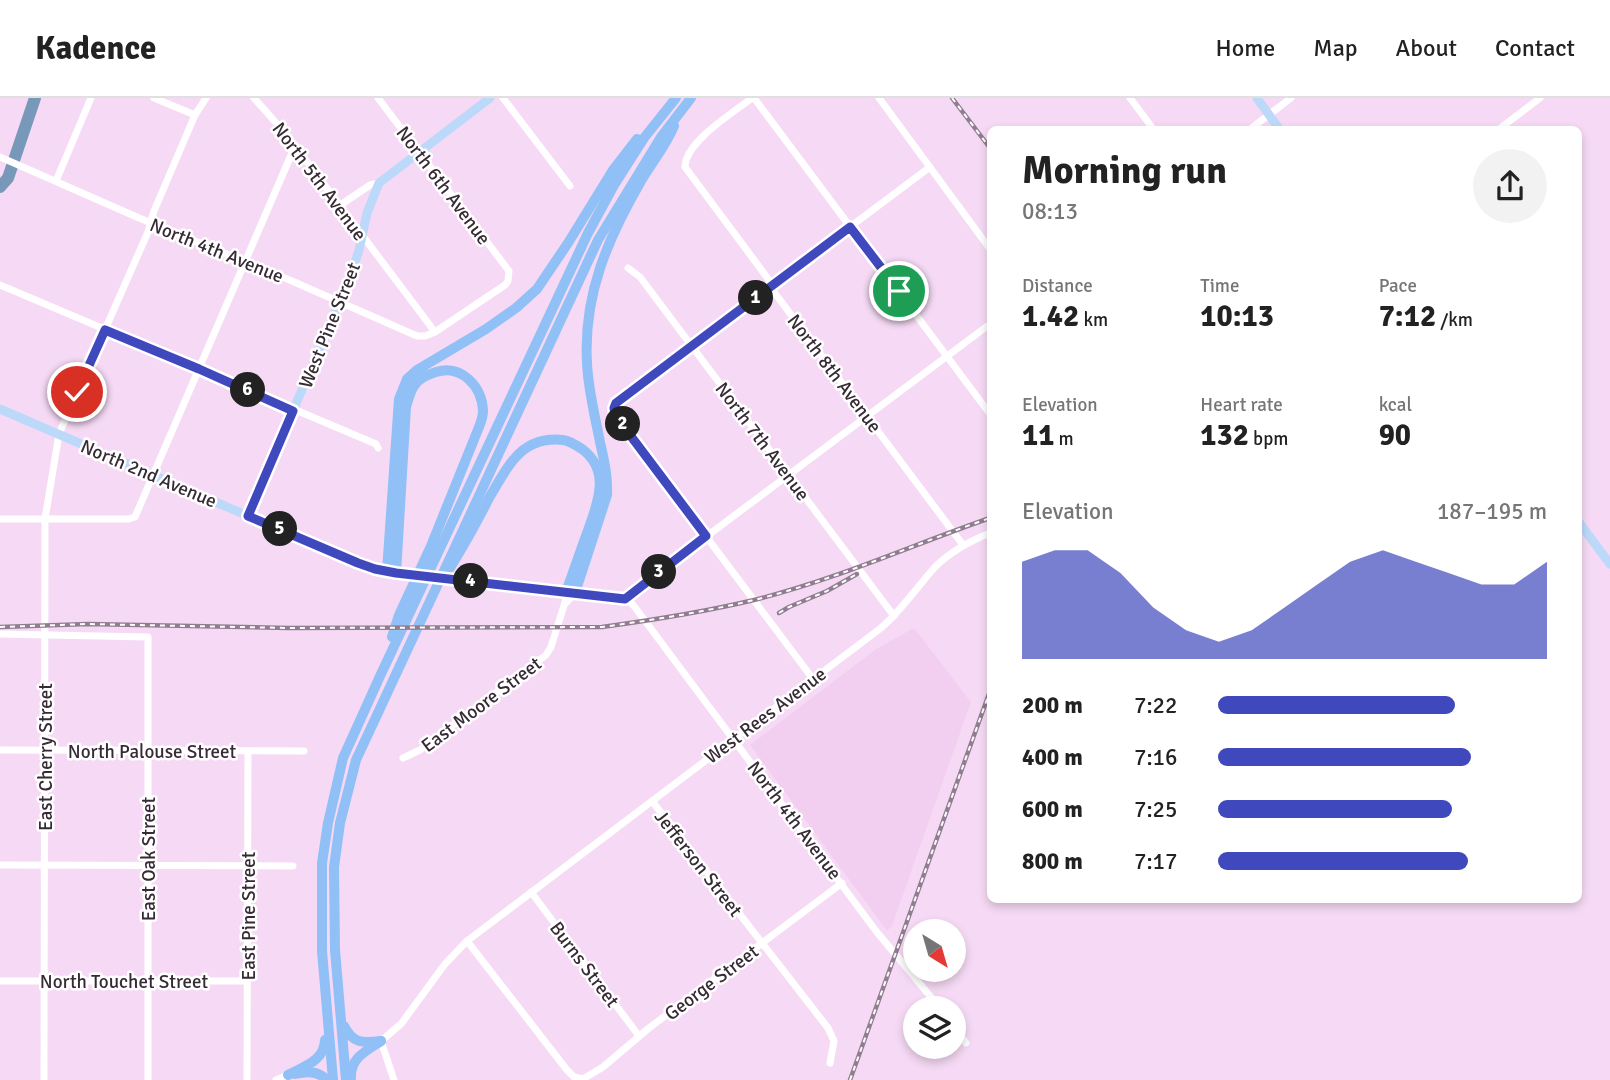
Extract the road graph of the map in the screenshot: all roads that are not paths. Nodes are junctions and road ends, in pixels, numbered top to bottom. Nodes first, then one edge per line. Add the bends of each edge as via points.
1 (91, 98) edge
2 (154, 98) edge
3 (206, 98) edge
4 (254, 98) edge
5 (378, 98) edge
6 (490, 98) edge
7 (503, 98) edge
8 (691, 98) edge
9 (753, 98) edge
10 (879, 98) edge
11 (1130, 98) edge
12 (1257, 98) edge
13 (1291, 98) edge
14 (1540, 98) edge
15 (676, 104) edge
16 (195, 115) junction
17 (1269, 115) junction
18 (1151, 126) edge
19 (1254, 126) edge
20 (1277, 126) edge
21 (1503, 126) edge
22 (295, 146) junction
23 (419, 152) junction
24 (1, 157) edge
25 (930, 167) junction
26 (57, 181) junction
27 (379, 183) junction
28 (570, 186) dead end
29 (340, 206) junction
30 (151, 222) junction
31 (850, 227) junction
32 (362, 236) junction
33 (987, 246) edge
34 (245, 261) junction
35 (628, 268) dead end
36 (0, 285) edge
37 (771, 286) junction
38 (340, 303) junction
39 (987, 326) edge
40 (105, 330) junction
41 (435, 332) junction
42 (691, 346) junction
43 (948, 356) junction
44 (199, 369) junction
45 (0, 409) edge
46 (987, 410) edge
47 (293, 411) junction
48 (867, 416) junction
49 (58, 434) junction
50 (378, 449) dead end
51 (153, 475) junction
52 (789, 475) junction
53 (248, 516) junction
54 (0, 519) edge
55 (45, 519) junction
56 (1582, 526) edge
57 (987, 534) edge
58 (706, 536) junction
59 (963, 545) junction
60 (435, 547) junction
61 (456, 551) junction
62 (1610, 564) edge
63 (392, 572) junction
64 (569, 596) junction
65 (625, 599) junction
66 (894, 616) junction
67 (0, 634) edge
68 (45, 634) junction
69 (813, 679) junction
70 (734, 738) junction
71 (0, 750) edge
72 (45, 750) junction
73 (148, 751) junction
74 (248, 751) junction
75 (304, 751) dead end
76 (403, 758) dead end
77 (652, 801) junction
78 (0, 865) edge
79 (44, 865) junction
80 (148, 866) junction
81 (248, 866) junction
82 (293, 866) dead end
83 (842, 883) junction
84 (531, 892) junction
85 (467, 941) junction
86 (762, 943) junction
87 (324, 975) junction
88 (0, 981) edge
89 (44, 981) junction
90 (148, 981) junction
91 (247, 982) junction
92 (930, 996) edge
93 (341, 1018) junction
94 (639, 1036) junction
95 (381, 1041) junction
96 (830, 1063) dead end
97 (288, 1075) junction
98 (580, 1079) edge
99 (44, 1080) edge
100 (148, 1080) edge
101 (247, 1080) edge
102 (276, 1080) edge
103 (327, 1080) edge
104 (333, 1080) edge
105 (348, 1080) edge
106 (394, 1080) edge

1 - 26 street
2 - 16 street
3 - 16 street
4 - 22 street, North 5th Avenue
5 - 23 street, North 6th Avenue
6 - 23 main road
7 - 28 street
8 - 15 highway
9 - 31 street
9 - 37 street, North 8th Avenue via 702,138 689,152 685,166
10 - 25 street
11 - 18 street
12 - 17 main road
13 - 17 street
14 - 21 street
15 - 60 highway via 644,138 614,185
15 - 61 highway via 598,240
15 - 63 highway via 638,138 613,170 537,289 486,329 407,379 399,398
15 - 64 highway via 669,138 614,233 593,290 587,363 607,495
16 - 30 street, East Cherry Street
17 - 19 street
17 - 20 main road
22 - 29 street, North 5th Avenue
22 - 34 street
23 - 27 main road
23 - 41 street, North 6th Avenue via 509,271 505,285
24 - 26 street, North 4th Avenue
25 - 31 street
25 - 33 street
26 - 30 street, North 4th Avenue
27 - 29 street
27 - 32 main road, West Pine Street
29 - 32 street, North 5th Avenue
30 - 34 street, North 4th Avenue
30 - 40 street, East Cherry Street
31 - 37 street
31 - 43 street
32 - 38 main road, West Pine Street
32 - 41 street, North 5th Avenue
34 - 38 street, North 4th Avenue
34 - 44 street
35 - 42 street, North 7th Avenue via 640,277
36 - 40 street
37 - 42 street
37 - 48 street, North 8th Avenue
38 - 41 street, North 4th Avenue via 417,337
38 - 47 main road, West Pine Street
39 - 43 street
40 - 44 street
40 - 49 street, East Cherry Street
42 - 52 street, North 7th Avenue
42 - 58 street via 614,408
43 - 46 street
43 - 48 street
44 - 47 street
44 - 51 street
45 - 49 main road, North 2nd Avenue
47 - 50 street via 376,444
47 - 53 main road, West Pine Street
48 - 52 street
48 - 59 street, North 8th Avenue
49 - 51 main road, North 2nd Avenue
49 - 55 street, East Cherry Street
51 - 53 main road, North 2nd Avenue
51 - 55 street via 133,518
52 - 58 street
52 - 66 street, North 7th Avenue
53 - 63 main road, North 2nd Avenue via 364,566
54 - 55 street
55 - 68 street, East Cherry Street
56 - 62 main road
57 - 59 street, West Rees Avenue
58 - 65 street
58 - 69 street
59 - 66 street, West Rees Avenue via 935,567
60 - 63 highway via 483,412 472,382 458,372 443,370 425,375 414,386 406,407
60 - 87 highway via 343,758 322,863
61 - 64 highway via 514,458 538,441 566,440 590,455 600,482
61 - 93 highway via 356,760 340,823 334,867
63 - 64 main road, North 2nd Avenue
64 - 65 street, North 2nd Avenue
64 - 76 street, East Moore Street via 546,655
65 - 70 street, North 4th Avenue
66 - 69 street, West Rees Avenue
67 - 68 street
68 - 72 street, East Cherry Street
68 - 73 street, East Oak Street via 148,637
69 - 70 street, West Rees Avenue
70 - 77 street, West Rees Avenue
70 - 83 street, North 4th Avenue
71 - 72 street, North Palouse Street
72 - 73 street, North Palouse Street
72 - 79 street, East Cherry Street
73 - 74 street, North Palouse Street
73 - 80 street, East Oak Street
74 - 75 street, North Palouse Street
74 - 81 street, East Pine Street
77 - 84 street, West Rees Avenue
77 - 86 street, Jefferson Street
78 - 79 street
79 - 80 street
79 - 89 street, East Cherry Street
80 - 81 street
80 - 90 street, East Oak Street
81 - 82 street
81 - 91 street, East Pine Street
83 - 86 street, George Street
83 - 92 street, North 4th Avenue
84 - 85 street, West Rees Avenue
84 - 94 street, Burns Street
85 - 95 street, West Rees Avenue via 401,1024
85 - 98 street via 561,1062
86 - 94 street, George Street
86 - 96 street, Jefferson Street via 832,1036
87 - 97 highway via 324,1049 315,1060
87 - 104 highway
88 - 89 street, North Touchet Street
89 - 90 street, North Touchet Street
89 - 99 street, East Cherry Street
90 - 91 street, North Touchet Street
90 - 100 street, East Oak Street
91 - 101 street, East Pine Street
93 - 95 highway via 354,1040
93 - 105 highway
94 - 98 street, George Street via 593,1074
95 - 105 highway via 355,1059
95 - 106 street
97 - 102 street
97 - 103 highway via 315,1072

